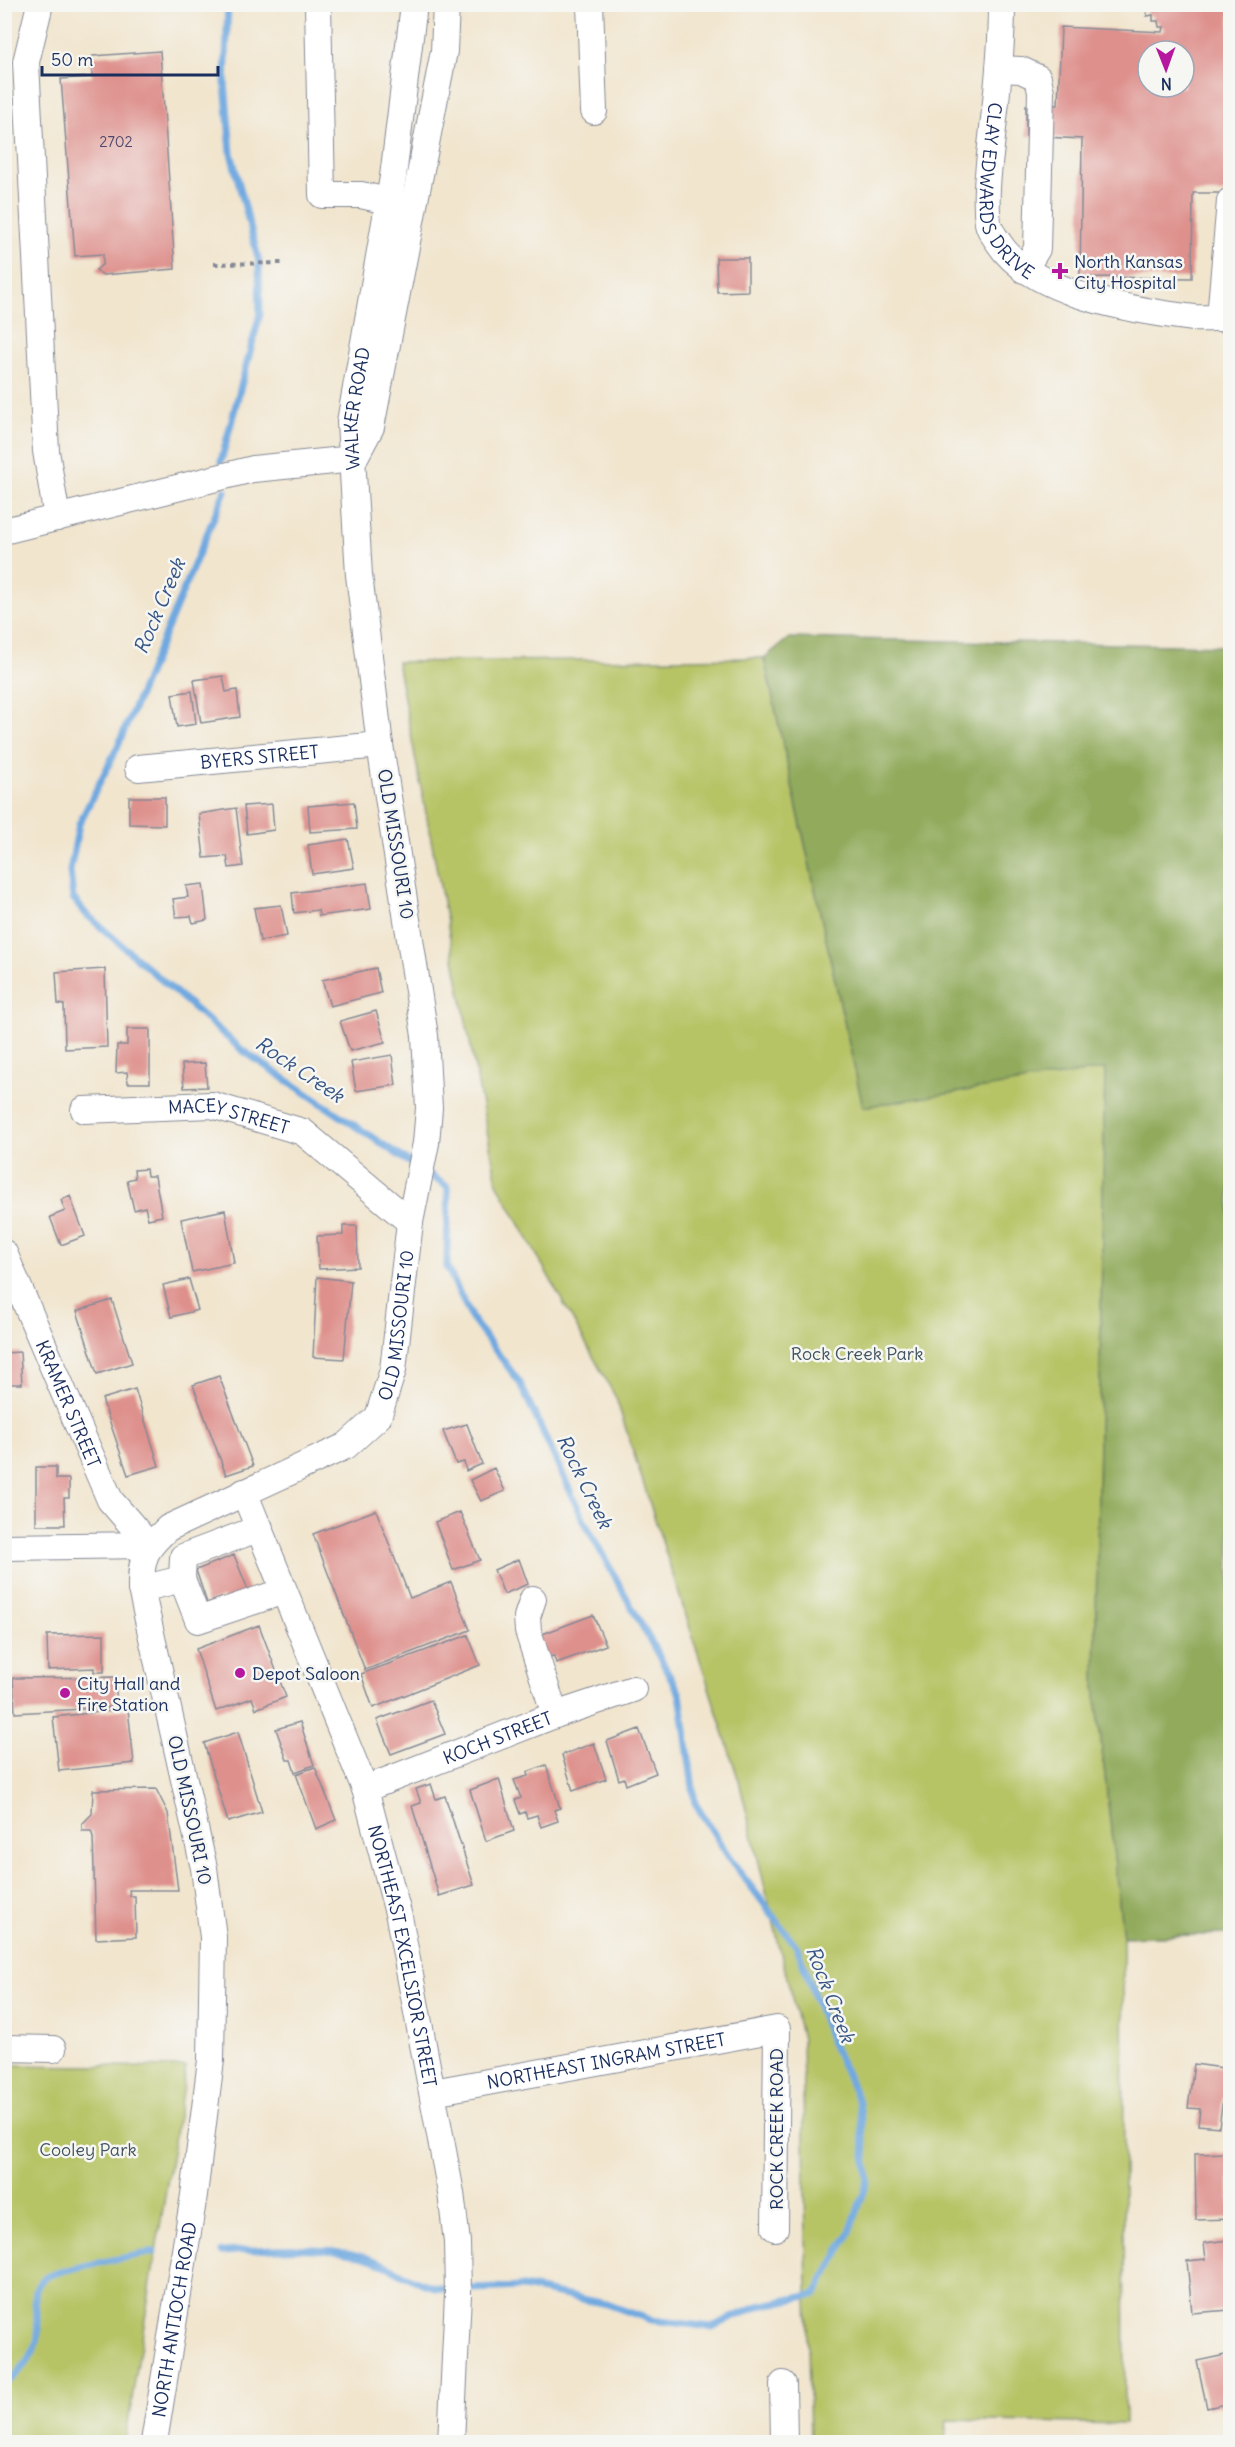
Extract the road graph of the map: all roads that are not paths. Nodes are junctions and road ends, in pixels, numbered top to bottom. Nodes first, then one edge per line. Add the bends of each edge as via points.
1 (40, 4) edge
2 (318, 4) edge
3 (414, 4) edge
4 (446, 4) edge
5 (590, 4) edge
6 (1002, 4) edge
7 (999, 69) junction
8 (594, 111) dead end
9 (389, 201) junction
10 (1230, 201) edge
11 (414, 208) junction
12 (1024, 270) junction
13 (1225, 318) edge
14 (354, 459) junction
15 (57, 518) junction
16 (4, 531) edge
17 (380, 745) junction
18 (138, 768) dead end
19 (84, 1110) dead end
20 (410, 1222) junction
21 (4, 1253) edge
22 (244, 1492) junction
23 (168, 1528) junction
24 (260, 1528) junction
25 (149, 1545) junction
26 (4, 1546) edge
27 (182, 1568) junction
28 (141, 1589) junction
29 (284, 1591) junction
30 (533, 1599) dead end
31 (633, 1689) dead end
32 (555, 1715) junction
33 (365, 1789) junction
34 (777, 2029) joint
35 (4, 2048) edge
36 (53, 2049) dead end
37 (433, 2092) junction
38 (194, 2195) joint
39 (776, 2228) dead end
40 (783, 2384) dead end
41 (154, 2442) edge
42 (452, 2442) edge
43 (784, 2442) edge

1 - 15 street via 26,62 46,451
2 - 9 street via 322,195 361,195
3 - 9 street, WALKER ROAD
4 - 11 street, WALKER ROAD via 444,51
5 - 8 street
6 - 7 street, CLAY EDWARDS DRIVE
7 - 12 street, CLAY EDWARDS DRIVE via 988,180 988,226 1006,254
7 - 12 street via 1021,70 1038,78 1041,92 1037,249
9 - 11 street
9 - 14 street, WALKER ROAD via 350,422
10 - 13 street
11 - 14 street, WALKER ROAD via 371,428
12 - 13 street, CLAY EDWARDS DRIVE via 1077,294 1151,311
14 - 15 street via 253,470
14 - 17 street, OLD MISSOURI 10 via 359,575
15 - 16 street
17 - 18 street, BYERS STREET
17 - 20 street, OLD MISSOURI 10 via 425,1036 429,1108
19 - 20 street, MACEY STREET via 212,1105 303,1132
20 - 22 street, OLD MISSOURI 10 via 393,1370 378,1417 346,1446
21 - 25 street, KRAMER STREET via 110,1500
22 - 23 street, OLD MISSOURI 10
22 - 24 street, NORTHEAST EXCELSIOR STREET
23 - 25 street, OLD MISSOURI 10
23 - 27 street
24 - 27 street
24 - 29 street, NORTHEAST EXCELSIOR STREET
25 - 26 street
25 - 28 street, OLD MISSOURI 10 via 141,1563
27 - 28 street
27 - 29 street via 198,1620
28 - 38 street, OLD MISSOURI 10 via 204,1868 213,1936 211,2060
29 - 33 street, NORTHEAST EXCELSIOR STREET
30 - 32 street via 527,1617 528,1631
31 - 32 street, KOCH STREET
32 - 33 street, KOCH STREET
33 - 37 street, NORTHEAST EXCELSIOR STREET via 399,1917
34 - 37 street, NORTHEAST INGRAM STREET
34 - 39 street, ROCK CREEK ROAD
35 - 36 street
37 - 42 street, NORTHEAST EXCELSIOR STREET via 457,2242
38 - 41 street, NORTH ANTIOCH ROAD
40 - 43 street

